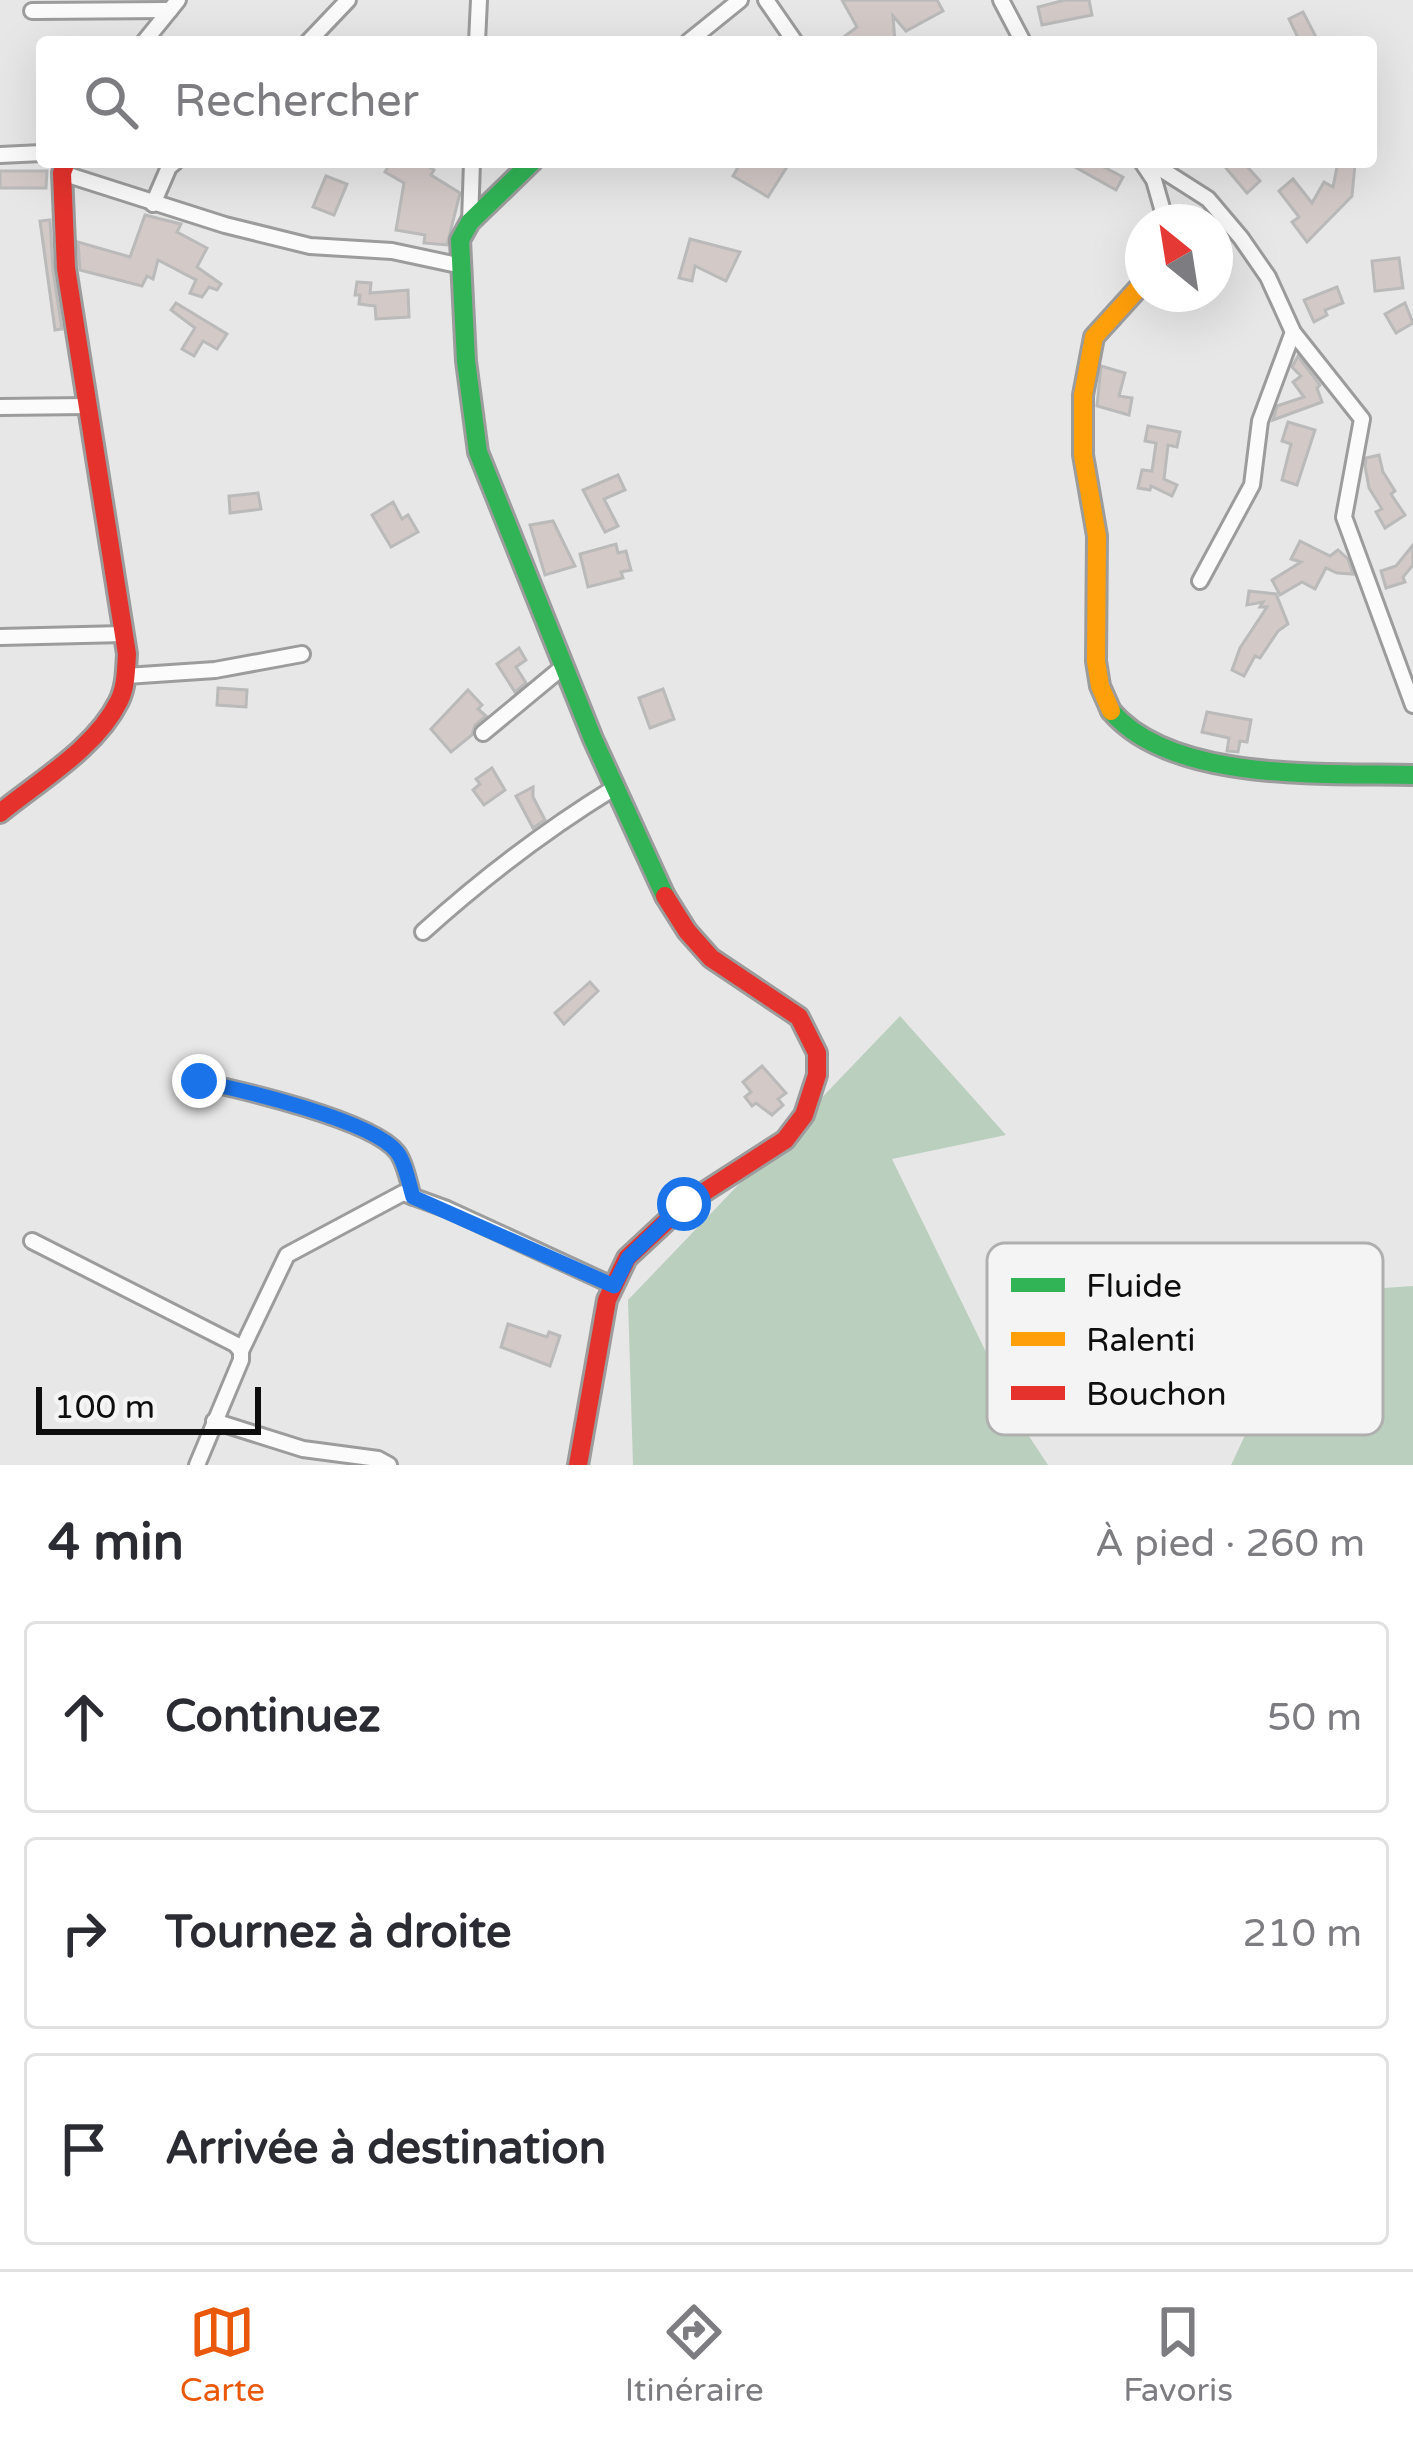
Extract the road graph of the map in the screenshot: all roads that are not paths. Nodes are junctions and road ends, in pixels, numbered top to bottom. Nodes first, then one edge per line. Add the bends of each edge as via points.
1 (348, 0) edge
2 (478, 0) edge
3 (740, 0) edge
4 (766, 0) edge
5 (1001, 0) edge
6 (174, 5) edge
7 (32, 10) dead end
8 (149, 36) edge
9 (314, 36) edge
10 (477, 36) edge
11 (695, 36) edge
12 (791, 36) edge
13 (1020, 36) edge
14 (36, 153) edge
15 (0, 155) edge
16 (64, 168) edge
17 (169, 168) edge
18 (472, 168) edge
19 (526, 168) edge
20 (1149, 168) edge
21 (1156, 168) edge
22 (153, 204) junction
23 (1161, 204) edge
24 (470, 222) junction
25 (462, 266) junction
26 (1125, 302) edge
27 (1293, 332) junction
28 (87, 406) junction
29 (0, 407) edge
30 (1200, 581) dead end
31 (124, 634) junction
32 (0, 637) edge
33 (302, 654) dead end
34 (564, 666) junction
35 (126, 676) junction
36 (1413, 705) edge
37 (484, 733) dead end
38 (1413, 775) edge
39 (614, 788) junction
40 (0, 813) edge
41 (423, 932) dead end
42 (199, 1081) dead end
43 (413, 1197) junction
44 (32, 1241) dead end
45 (614, 1286) junction
46 (241, 1352) junction
47 (214, 1421) junction
48 (196, 1465) edge
49 (389, 1465) edge
50 (578, 1465) edge

1 - 9 street
2 - 10 street
3 - 11 street
4 - 12 street
5 - 13 street
6 - 7 street
6 - 8 street
14 - 15 street
16 - 22 street
16 - 28 street via 66,268
17 - 22 street
18 - 24 street
19 - 24 street
20 - 23 street
21 - 27 street via 1208,199 1241,238
22 - 25 street via 310,246 392,250
24 - 25 street via 460,240
25 - 34 street via 478,452
26 - 38 street via 1094,334 1087,364 1083,455 1095,511 1095,649 1107,706 1139,735 1239,769
27 - 30 street via 1260,421 1252,485
27 - 36 street via 1361,419 1344,517
28 - 29 street
28 - 31 street
31 - 32 street
31 - 35 street
33 - 35 street
34 - 37 street
34 - 39 street
35 - 40 street via 105,722
39 - 41 street via 512,855
39 - 45 street via 687,932 711,958 799,1017 817,1054 817,1075 804,1115 784,1140 649,1234
42 - 43 street via 367,1130 398,1152
43 - 45 street
43 - 46 street via 403,1193 287,1255
44 - 46 street
45 - 50 street
46 - 47 street
47 - 48 street
47 - 49 street

